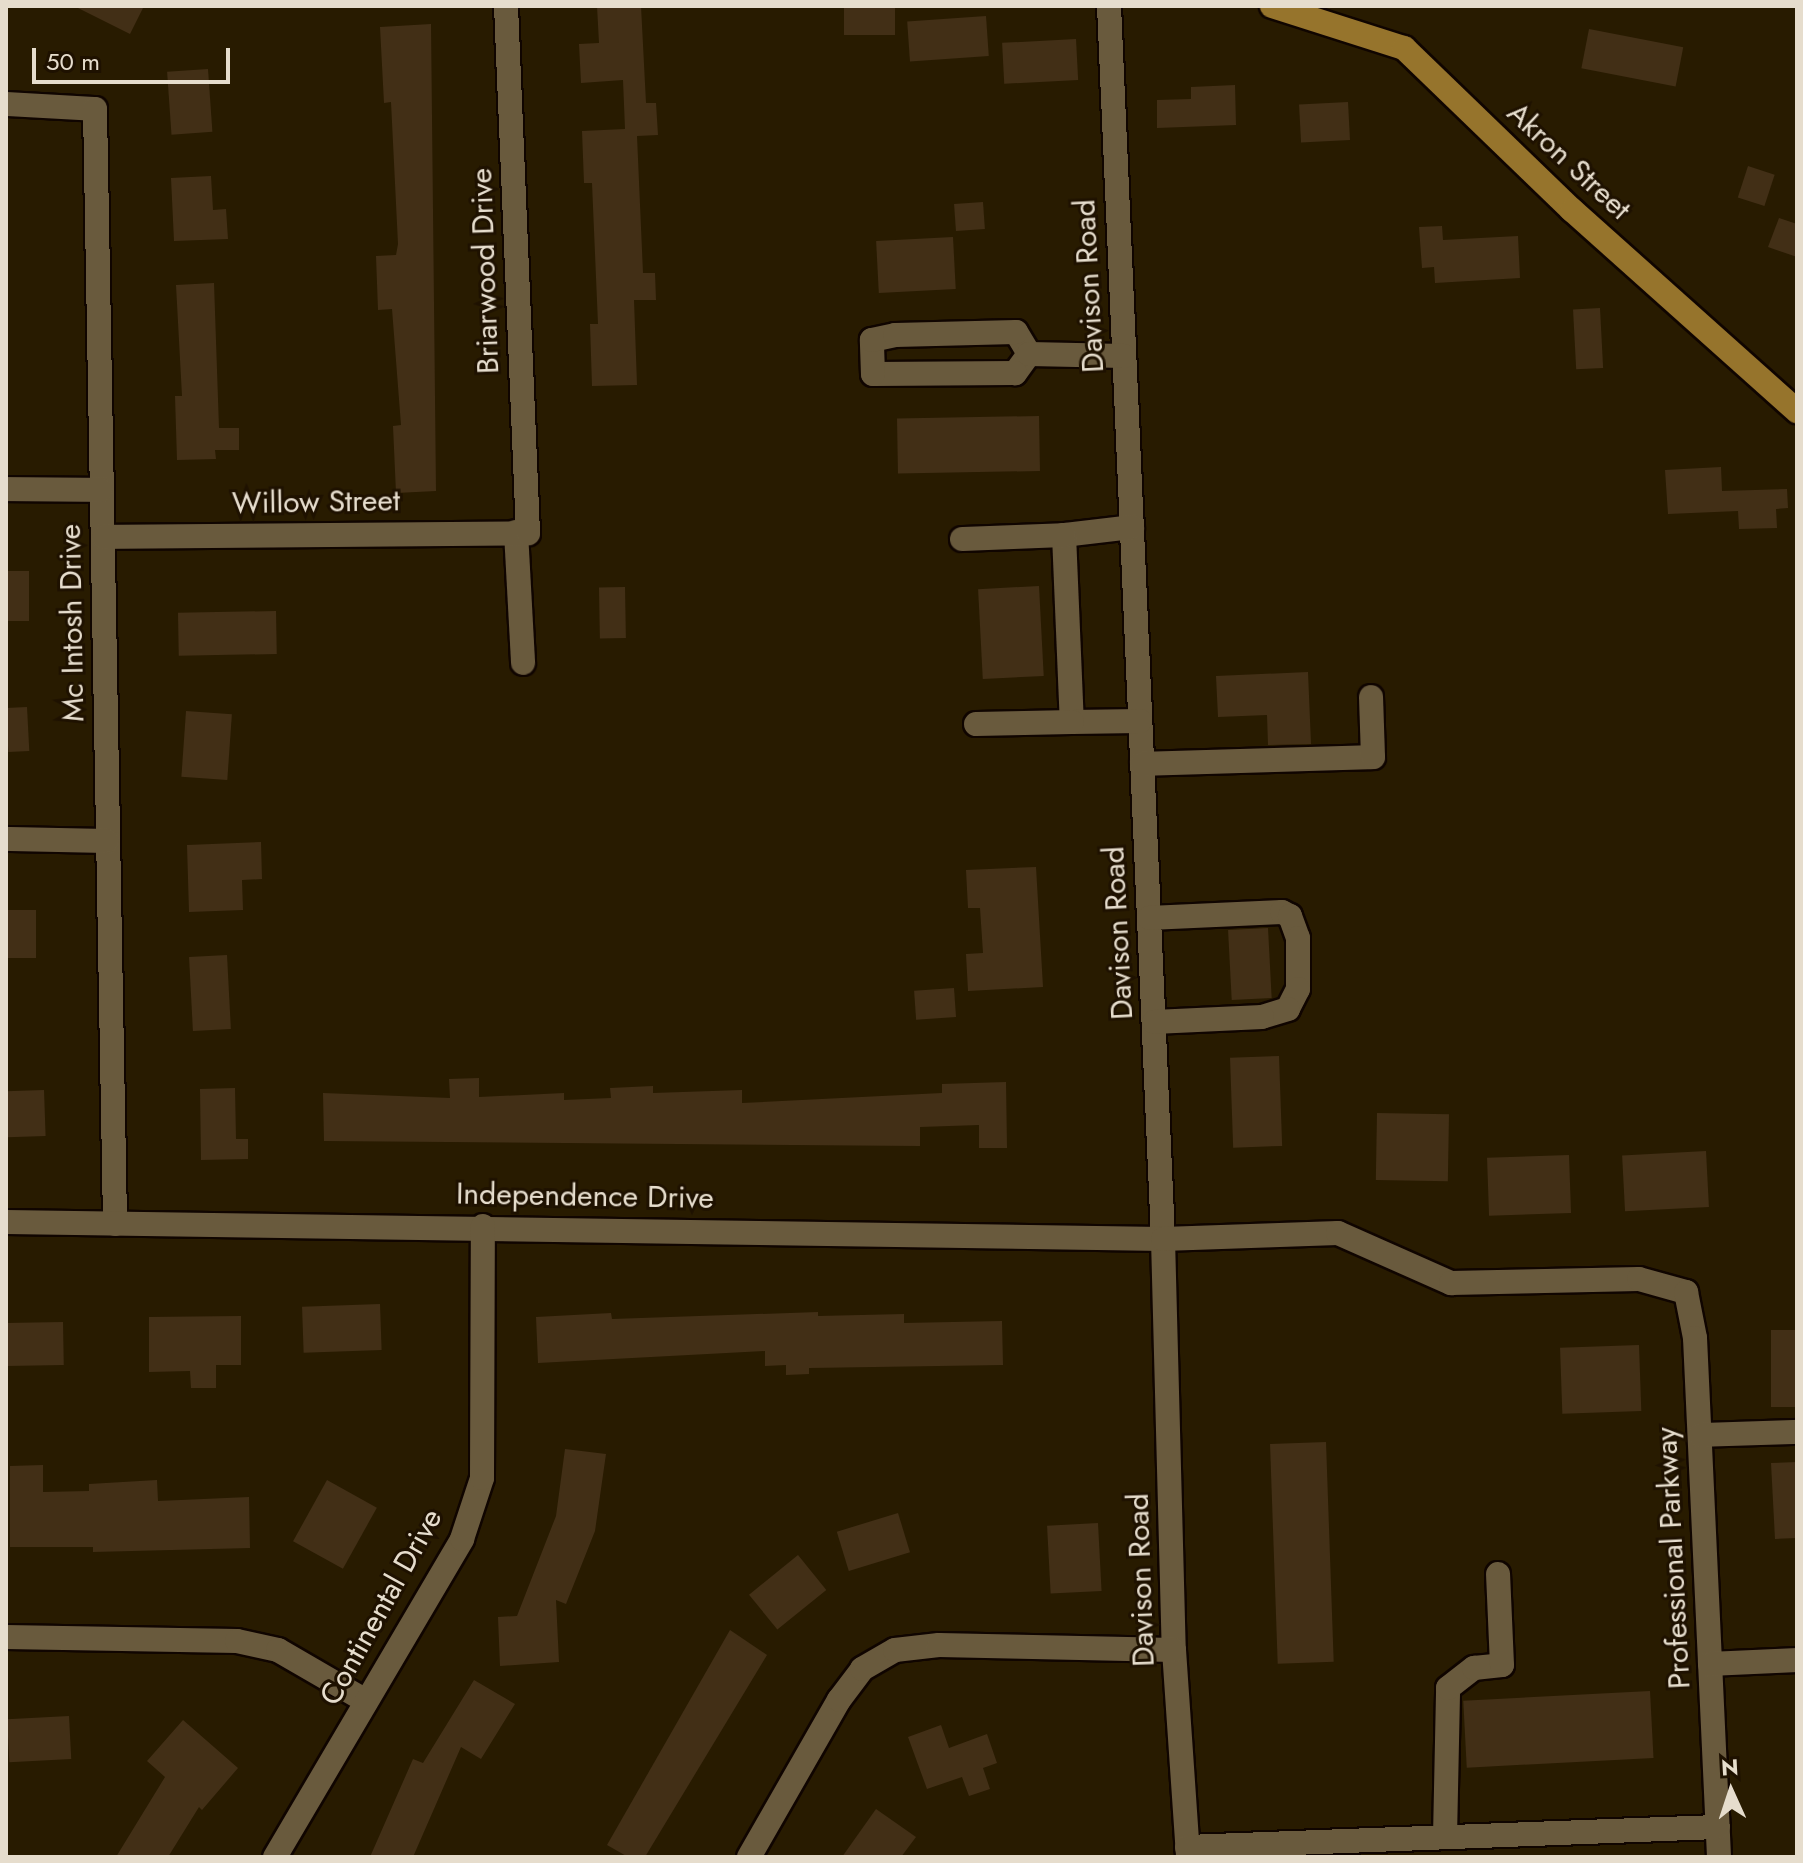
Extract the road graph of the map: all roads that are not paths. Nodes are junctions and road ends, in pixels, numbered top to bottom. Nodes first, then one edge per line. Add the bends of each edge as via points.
1 (506, 6) edge
2 (1109, 6) edge
3 (1272, 6) edge
4 (6, 104) edge
5 (1029, 354) junction
6 (1124, 356) junction
7 (1797, 411) edge
8 (6, 489) edge
9 (101, 490) junction
10 (1132, 527) junction
11 (522, 532) junction
12 (1064, 535) junction
13 (104, 537) junction
14 (962, 539) dead end
15 (523, 663) dead end
16 (1371, 697) dead end
17 (1140, 721) junction
18 (1072, 722) junction
19 (976, 724) dead end
20 (1142, 764) junction
21 (6, 839) edge
22 (107, 841) junction
23 (1149, 918) junction
24 (1154, 1022) junction
25 (6, 1222) edge
26 (115, 1224) junction
27 (483, 1226) junction
28 (1163, 1239) junction
29 (1797, 1432) edge
30 (1700, 1435) junction
31 (1498, 1574) dead end
32 (6, 1637) edge
33 (1174, 1650) junction
34 (1797, 1660) edge
35 (1710, 1664) junction
36 (366, 1701) junction
37 (1718, 1827) junction
38 (1445, 1837) junction
39 (1187, 1852) edge
40 (275, 1857) edge
41 (749, 1857) edge
42 (1719, 1857) edge

1 - 11 street, Briarwood Drive
2 - 6 street, Davison Road
3 - 7 main road, Akron Street via 1404,48 1572,210
4 - 9 street, Mc Intosh Drive via 95,109
5 - 5 street via 1016,332 872,340 873,374 897,378 1015,373
5 - 6 street
6 - 10 street, Davison Road
8 - 9 street
9 - 13 street, Mc Intosh Drive
10 - 12 street
10 - 17 street, Davison Road
11 - 13 street, Willow Street
11 - 15 street, Briarwood Drive
12 - 14 street
12 - 18 street
13 - 22 street, Mc Intosh Drive
16 - 20 street via 1373,757
17 - 18 street
17 - 20 street, Davison Road
18 - 19 street
20 - 23 street, Davison Road
21 - 22 street
22 - 26 street, Mc Intosh Drive
23 - 24 street, Davison Road
23 - 24 street via 1282,912 1290,916 1298,938 1298,989 1288,1009 1262,1017
24 - 28 street, Davison Road
25 - 26 street, Independence Drive
26 - 27 street, Independence Drive
27 - 28 street, Independence Drive
27 - 36 street, Continental Drive via 482,1478 462,1539
28 - 30 street, Professional Parkway via 1338,1233 1451,1283 1639,1279 1686,1292 1695,1338
28 - 33 street, Davison Road
29 - 30 street
30 - 35 street, Professional Parkway
31 - 38 street via 1502,1665 1474,1668 1448,1688
32 - 36 street via 237,1641 278,1650
33 - 39 street, Davison Road
33 - 41 street via 939,1645 895,1650 862,1669 839,1700
34 - 35 street
35 - 37 street, Professional Parkway
36 - 40 street, Continental Drive
37 - 38 street
37 - 42 street, Professional Parkway
38 - 39 street

